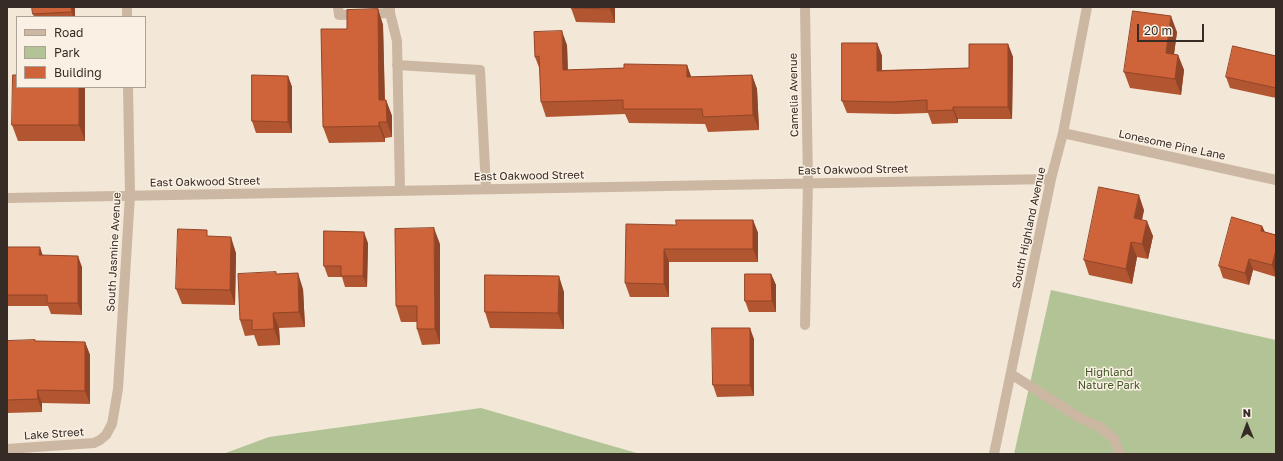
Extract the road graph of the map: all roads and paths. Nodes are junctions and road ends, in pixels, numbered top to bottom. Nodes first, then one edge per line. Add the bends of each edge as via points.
1 (338, 7) edge
2 (805, 7) edge
3 (1087, 7) edge
4 (390, 10) edge
5 (397, 65) junction
6 (128, 88) edge
7 (1063, 133) junction
8 (1051, 179) junction
9 (1276, 180) edge
10 (808, 182) junction
11 (486, 188) junction
12 (400, 190) junction
13 (130, 195) junction
14 (7, 198) edge
15 (805, 325) dead end
16 (1011, 374) junction
17 (114, 417) joint
18 (7, 449) edge
19 (994, 454) edge
20 (1120, 454) edge

1 - 4 street via 338,15
2 - 10 street, Camelia Avenue
3 - 7 street, South Highland Avenue
4 - 5 street via 397,41
5 - 11 street via 480,70
5 - 12 street
6 - 13 street, South Jasmine Avenue
7 - 8 street, South Highland Avenue
7 - 9 street, Lonesome Pine Lane
8 - 10 street, East Oakwood Street
8 - 16 street, South Highland Avenue
10 - 11 street, East Oakwood Street
10 - 15 street, Camelia Avenue
11 - 12 street, East Oakwood Street
12 - 13 street, East Oakwood Street
13 - 14 street, East Oakwood Street
13 - 17 street, South Jasmine Avenue
16 - 19 street, South Highland Avenue
16 - 20 street via 1080,418 1100,427 1114,439
17 - 18 street, Lake Street via 106,435 94,443

